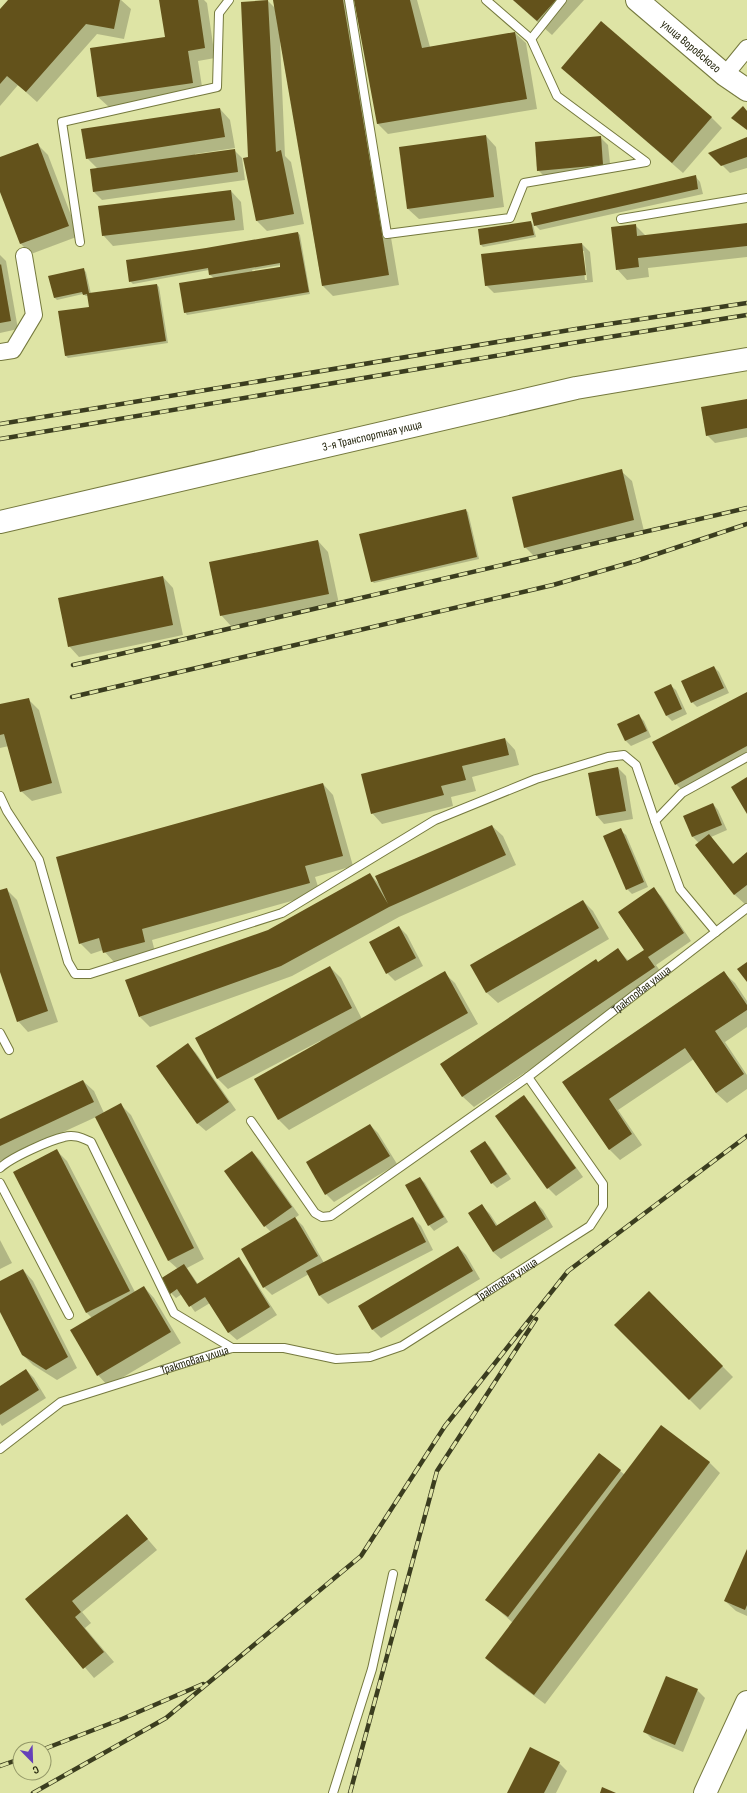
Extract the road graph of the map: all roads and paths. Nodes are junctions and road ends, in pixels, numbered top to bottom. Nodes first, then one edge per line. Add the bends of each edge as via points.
1 (229, 0) edge
2 (349, 0) edge
3 (486, 0) edge
4 (562, 0) edge
5 (637, 0) edge
6 (531, 39) junction
7 (747, 48) edge
8 (725, 75) junction
9 (747, 90) edge
10 (747, 198) edge
11 (621, 219) dead end
12 (80, 242) dead end
13 (24, 256) dead end
14 (0, 352) edge
15 (747, 359) edge
16 (0, 522) edge
17 (747, 756) edge
18 (0, 796) edge
19 (655, 821) junction
20 (747, 908) edge
21 (716, 932) junction
22 (0, 1033) edge
23 (9, 1050) dead end
24 (528, 1077) junction
25 (251, 1121) dead end
26 (0, 1168) edge
27 (0, 1183) edge
28 (69, 1315) dead end
29 (232, 1348) junction
30 (0, 1449) edge
31 (394, 1574) dead end
32 (747, 1702) edge
33 (333, 1793) edge
34 (705, 1793) edge

1 - 12 lane via 218,13 217,87 62,122
2 - 6 lane via 387,234 510,218 524,183 646,162 557,96
3 - 6 lane
4 - 6 lane
5 - 8 street, улица Воровского
7 - 8 street
8 - 9 street, улица Воровского
10 - 11 lane
13 - 14 street via 34,315 13,350
15 - 16 street, 3-я Транспортная улица via 576,388
17 - 19 lane via 682,793
18 - 19 lane via 39,860 68,962 75,974 90,974 282,913 435,820 536,779 608,757 624,755 636,765
19 - 21 lane via 680,889
20 - 21 lane, Трактовая улица
21 - 24 lane, Трактовая улица
22 - 23 lane
24 - 25 lane via 331,1216 322,1217 315,1213
24 - 29 lane, Трактовая улица via 603,1184 603,1206 590,1226 402,1346 370,1357 336,1359 284,1348
26 - 29 lane via 64,1136 79,1136 91,1142 174,1313
27 - 28 lane
29 - 30 lane, Трактовая улица via 61,1402
31 - 33 lane via 372,1669
32 - 34 street

